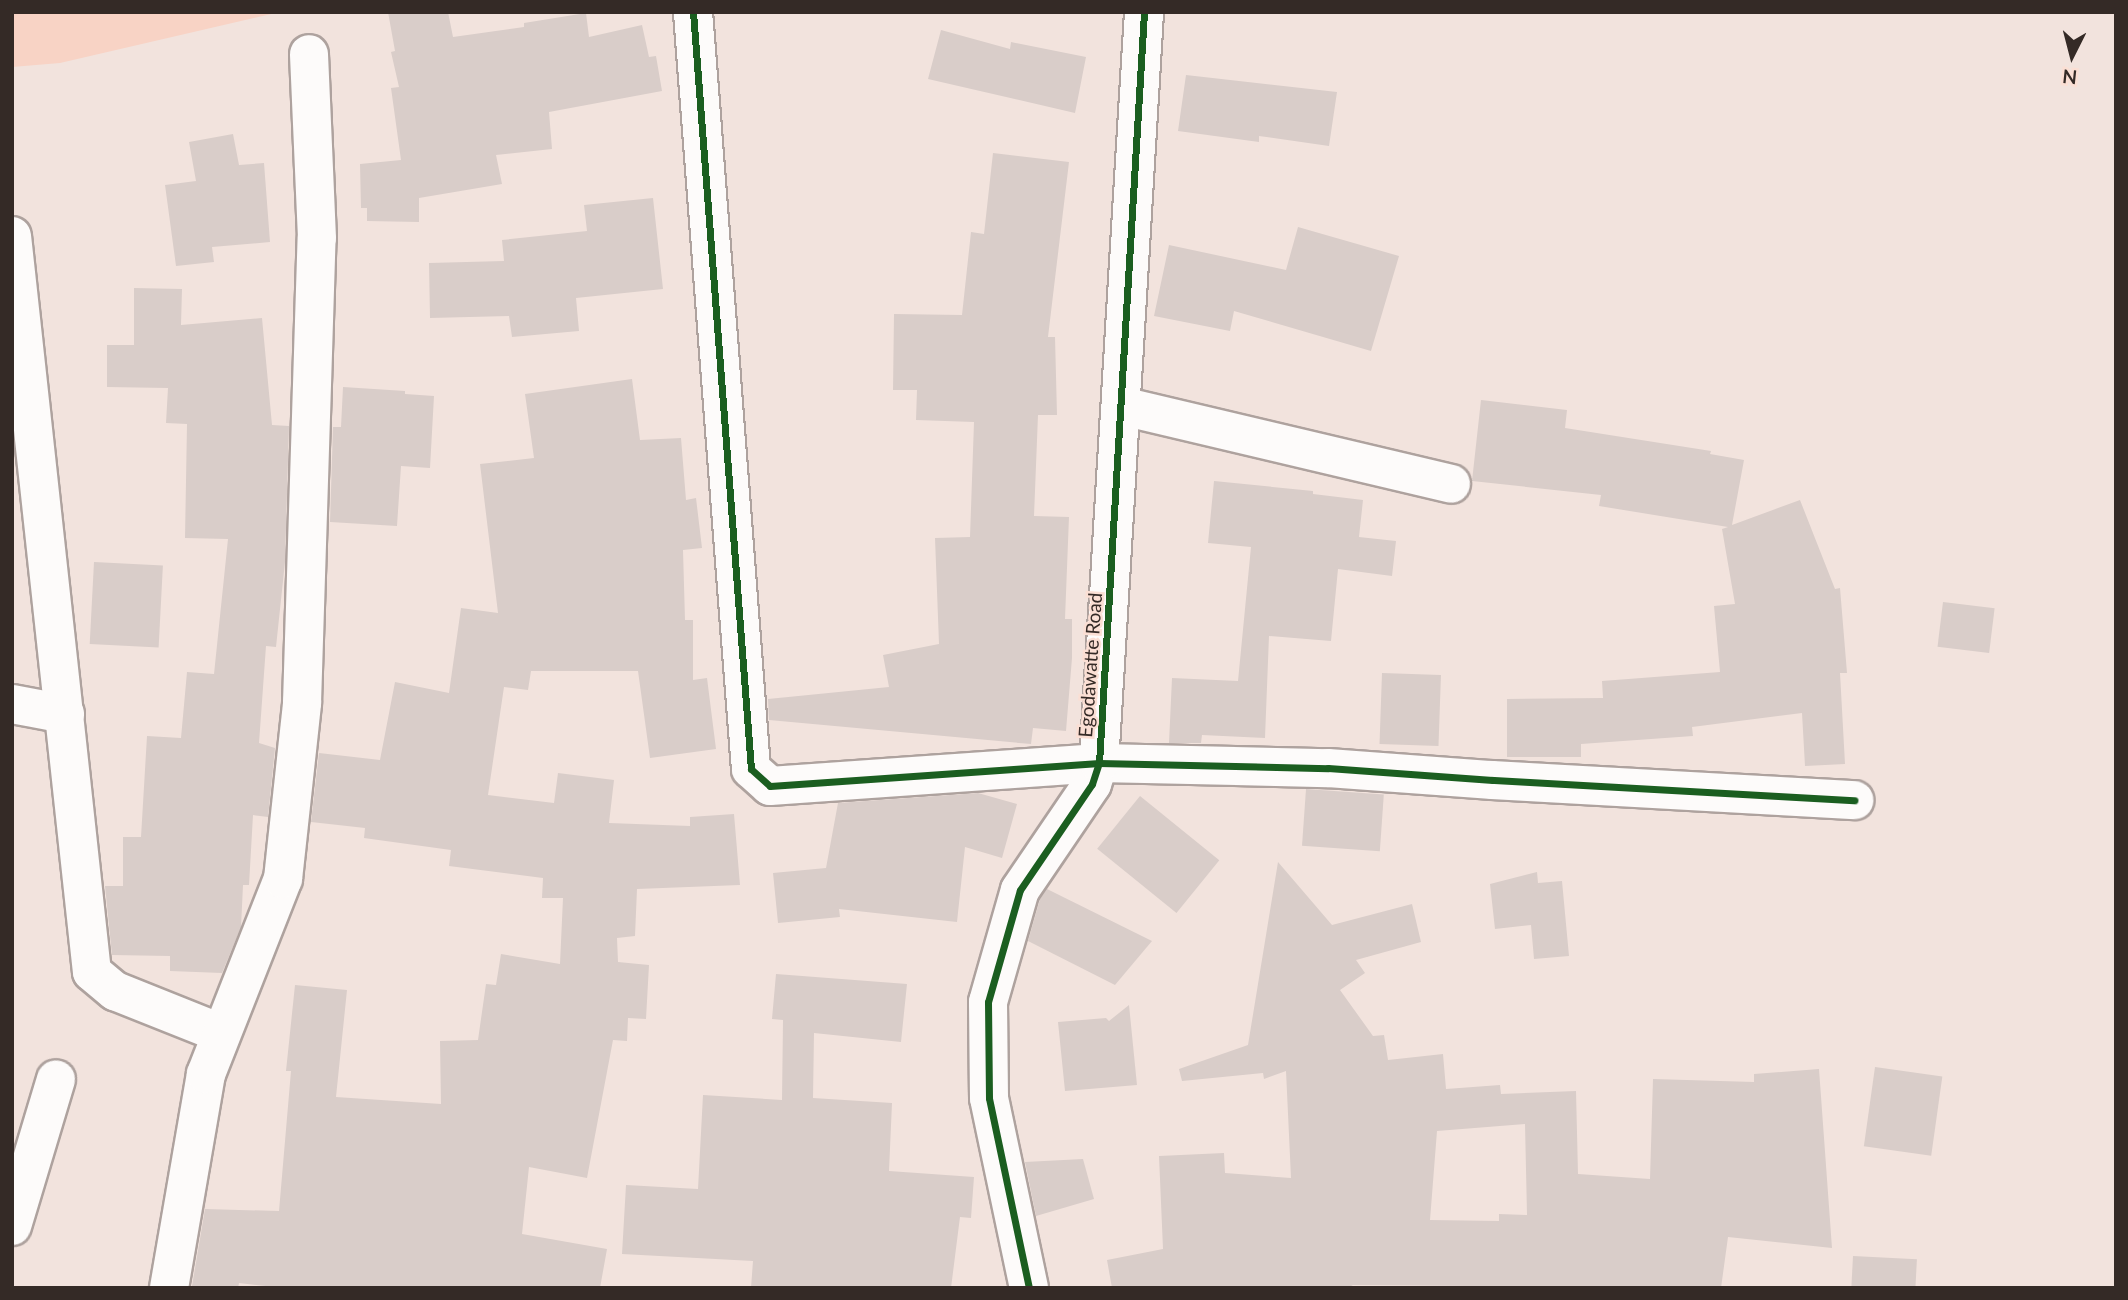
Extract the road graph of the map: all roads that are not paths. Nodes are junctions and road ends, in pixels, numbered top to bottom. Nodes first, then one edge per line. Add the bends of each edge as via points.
1 (693, 12) edge
2 (1144, 12) edge
3 (309, 54) dead end
4 (12, 236) edge
5 (1122, 405) junction
6 (1451, 484) dead end
7 (12, 704) edge
8 (65, 714) junction
9 (1099, 763) junction
10 (1854, 800) dead end
11 (220, 1033) junction
12 (56, 1079) dead end
13 (12, 1226) edge
14 (169, 1288) edge
15 (1029, 1288) edge

1 - 9 street via 751,769 769,786
2 - 5 street, Egodawatte Road
3 - 11 street via 317,238 302,703 283,879
4 - 8 street
5 - 6 street
5 - 9 street, Egodawatte Road
7 - 8 street
8 - 11 street via 92,972 115,991
9 - 10 street via 1328,768
9 - 15 street, Egodawatte Road via 1092,784 1020,890 988,1002 989,1098
11 - 14 street via 206,1074
12 - 13 street

